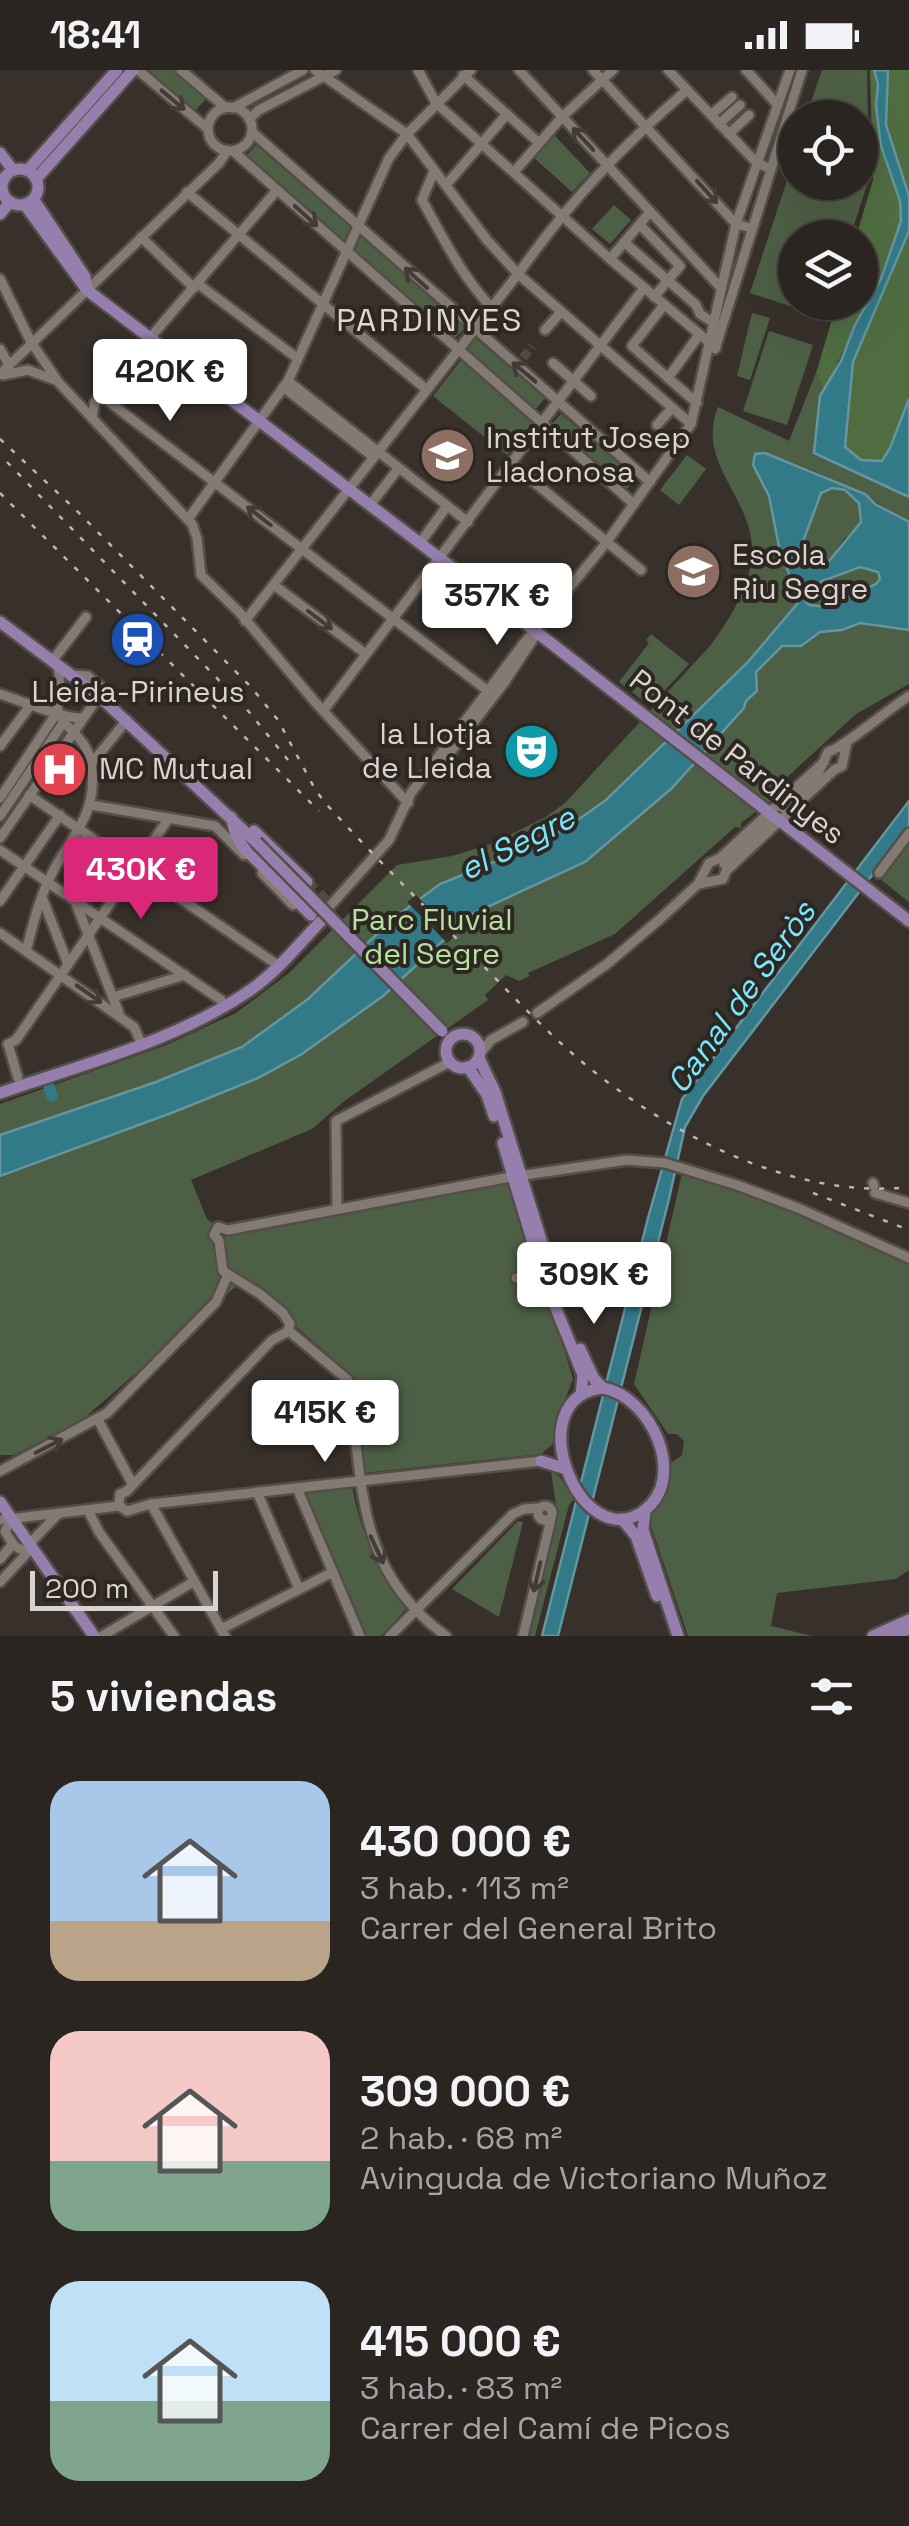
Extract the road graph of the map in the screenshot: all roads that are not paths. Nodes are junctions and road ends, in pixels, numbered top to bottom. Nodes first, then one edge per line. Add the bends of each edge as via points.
1 (117, 70) edge
2 (136, 70) edge
3 (180, 70) edge
4 (303, 70) edge
5 (336, 70) edge
6 (418, 70) edge
7 (519, 70) edge
8 (592, 70) edge
9 (613, 70) edge
10 (685, 70) edge
11 (746, 70) edge
12 (790, 70) edge
13 (802, 70) edge
14 (467, 72) edge
15 (319, 73) edge
16 (672, 74) edge
17 (602, 81) junction
18 (687, 90) junction
19 (732, 96) dead end
20 (779, 100) edge
21 (436, 103) junction
22 (778, 104) joint
23 (740, 105) dead end
24 (229, 108) junction
25 (507, 114) junction
26 (711, 115) junction
27 (748, 115) dead end
28 (562, 117) junction
29 (249, 119) junction
30 (719, 124) junction
31 (647, 126) junction
32 (208, 129) junction
33 (252, 132) junction
34 (407, 134) junction
35 (729, 134) junction
36 (538, 142) junction
37 (482, 143) junction
38 (216, 146) junction
39 (230, 151) junction
40 (0, 152) edge
41 (756, 162) junction
42 (606, 164) junction
43 (210, 168) junction
44 (770, 169) junction
45 (434, 171) junction
46 (514, 172) junction
47 (5, 174) edge
48 (32, 174) junction
49 (446, 185) junction
50 (277, 190) junction
51 (186, 192) junction
52 (5, 201) edge
53 (30, 202) junction
54 (650, 212) junction
55 (0, 214) edge
56 (560, 214) junction
57 (736, 224) junction
58 (640, 225) junction
59 (358, 227) junction
60 (752, 228) junction
61 (241, 234) junction
62 (141, 237) junction
63 (624, 242) junction
64 (346, 252) junction
65 (690, 254) junction
66 (610, 259) junction
67 (680, 266) junction
68 (518, 274) junction
69 (0, 278) edge
70 (668, 280) junction
71 (722, 284) junction
72 (196, 286) junction
73 (734, 286) junction
74 (644, 288) junction
75 (86, 290) junction
76 (654, 296) junction
77 (730, 301) junction
78 (323, 302) junction
79 (696, 304) junction
80 (664, 305) junction
81 (489, 308) junction
82 (561, 312) junction
83 (682, 321) junction
84 (714, 323) junction
85 (509, 324) dead end
86 (473, 329) junction
87 (545, 330) dead end
88 (612, 330) junction
89 (699, 335) junction
90 (150, 338) junction
91 (31, 342) junction
92 (600, 346) junction
93 (632, 346) junction
94 (713, 346) junction
95 (0, 348) edge
96 (458, 350) junction
97 (297, 358) junction
98 (554, 363) dead end
99 (9, 365) junction
100 (0, 375) edge
101 (668, 378) junction
102 (573, 380) junction
103 (59, 382) junction
104 (286, 384) junction
105 (426, 389) junction
106 (592, 396) dead end
107 (98, 398) junction
108 (558, 401) junction
109 (697, 402) junction
110 (80, 404) junction
111 (672, 408) junction
112 (92, 417) junction
113 (260, 420) junction
114 (542, 424) junction
115 (691, 424) junction
116 (657, 426) dead end
117 (374, 454) junction
118 (512, 464) junction
119 (398, 469) junction
120 (650, 482) junction
121 (216, 483) junction
122 (348, 488) junction
123 (634, 504) junction
124 (370, 505) junction
125 (447, 506) junction
126 (188, 519) junction
127 (468, 522) junction
128 (420, 542) junction
129 (606, 543) junction
130 (302, 550) junction
131 (440, 558) junction
132 (640, 570) dead end
133 (274, 586) junction
134 (86, 617) dead end
135 (394, 617) junction
136 (245, 621) junction
137 (0, 622) edge
138 (536, 632) junction
139 (366, 654) junction
140 (53, 660) junction
141 (72, 674) junction
142 (488, 691) junction
143 (0, 694) edge
144 (59, 694) junction
145 (103, 695) junction
146 (909, 696) edge
147 (31, 705) junction
148 (58, 711) junction
149 (323, 711) junction
150 (84, 718) junction
151 (126, 720) junction
152 (63, 723) dead end
153 (74, 729) junction
154 (0, 746) edge
155 (840, 752) junction
156 (824, 762) junction
157 (91, 764) junction
158 (834, 770) junction
159 (817, 776) junction
160 (398, 792) junction
161 (29, 795) junction
162 (0, 798) edge
163 (408, 803) junction
164 (91, 805) junction
165 (783, 808) dead end
166 (60, 815) junction
167 (0, 816) edge
168 (769, 816) junction
169 (169, 818) junction
170 (236, 821) junction
171 (398, 823) junction
172 (80, 830) junction
173 (909, 834) edge
174 (0, 838) edge
175 (0, 850) edge
176 (722, 865) junction
177 (24, 866) junction
178 (135, 867) junction
179 (879, 873) dead end
180 (708, 876) junction
181 (47, 882) junction
182 (307, 882) tunnel mouth
183 (42, 897) junction
184 (75, 900) junction
185 (0, 901) edge
186 (330, 906) dead end
187 (314, 917) junction
188 (101, 918) junction
189 (909, 922) edge
190 (0, 933) edge
191 (89, 936) junction
192 (26, 951) junction
193 (68, 964) junction
194 (276, 964) junction
195 (62, 975) junction
196 (185, 975) junction
197 (113, 997) junction
198 (221, 1000) junction
199 (537, 1013) dead end
200 (120, 1015) junction
201 (523, 1022) dead end
202 (447, 1035) junction
203 (140, 1039) junction
204 (4, 1042) edge
205 (476, 1054) junction
206 (450, 1062) junction
207 (18, 1078) junction
208 (0, 1084) edge
209 (0, 1093) edge
210 (517, 1176) junction
211 (874, 1187) dead end
212 (909, 1203) edge
213 (337, 1209) junction
214 (909, 1258) edge
215 (537, 1267) junction
216 (232, 1278) junction
217 (552, 1288) junction
218 (288, 1331) junction
219 (603, 1388) junction
220 (581, 1395) junction
221 (98, 1420) junction
222 (561, 1446) junction
223 (542, 1460) junction
224 (566, 1469) junction
225 (0, 1471) edge
226 (358, 1480) junction
227 (297, 1488) junction
228 (257, 1492) junction
229 (140, 1496) junction
230 (0, 1502) edge
231 (119, 1506) junction
232 (88, 1510) junction
233 (645, 1510) junction
234 (58, 1514) junction
235 (622, 1519) junction
236 (6, 1520) edge
237 (31, 1549) junction
238 (6, 1552) edge
239 (333, 1572) junction
240 (0, 1582) edge
241 (193, 1582) junction
242 (298, 1589) junction
243 (151, 1606) junction
244 (416, 1611) junction
245 (909, 1620) edge
246 (909, 1629) edge
247 (223, 1632) edge
248 (94, 1636) edge
249 (102, 1636) edge
250 (174, 1636) edge
251 (360, 1636) edge
252 (390, 1636) edge
253 (446, 1636) edge
254 (523, 1636) edge
255 (670, 1636) edge
256 (678, 1636) edge
257 (874, 1636) edge
258 (893, 1636) edge

1 - 48 main road
2 -> 32 street
2 - 48 main road
3 - 24 street
4 - 24 street
5 - 15 street
6 - 21 street
7 - 28 street
8 - 17 street
9 - 17 street
10 - 16 street
11 - 22 street
12 - 20 street
13 - 44 street
14 - 21 street
14 - 25 street
15 - 29 street
15 - 34 street
16 - 18 street
17 - 28 street
17 - 31 street
18 - 26 street
18 - 31 street
19 - 26 street
21 - 34 street
21 - 37 street
22 - 41 street
23 - 30 street
24 - 29 street
24 - 32 street via 215,113
25 - 36 street
25 - 37 street
26 - 30 street
27 - 35 street
28 - 36 street
42 -> 28 street
29 - 33 street
30 - 35 street
31 - 42 street
31 -> 57 street
32 - 38 street
33 - 39 street via 246,145
33 - 59 street
34 - 45 street
34 - 59 street
35 - 41 street
36 - 46 street
37 - 46 street
37 - 49 street
38 - 39 street
38 - 43 street
39 - 43 street
39 - 50 street
40 - 47 main road
41 - 44 street
41 - 57 street
42 - 54 street
42 - 56 street
43 - 51 street
44 - 60 street
45 - 49 street
45 - 81 street via 422,200
46 - 56 street
47 - 48 main road
47 - 52 main road
48 - 53 main road via 39,190
49 - 68 street
50 - 61 street
50 -> 64 street
51 - 61 street
51 - 62 street
52 - 53 main road
52 - 55 main road
53 - 75 main road via 85,277
54 - 58 street
54 - 65 street
56 - 66 street
56 - 68 street
57 - 60 street
57 - 71 street
58 - 63 street
58 - 67 street
59 - 64 street
86 -> 59 street
60 - 73 street
61 - 72 street
61 - 78 street
62 - 72 street
62 - 75 street
63 - 66 street
63 - 70 street
64 - 78 street
64 - 96 street
65 - 67 street
65 - 71 street
66 - 74 street
67 - 70 street
68 - 81 street
68 - 82 street
69 - 91 street
70 - 76 street
70 - 79 street
71 - 73 street
71 - 77 street
71 - 84 street
72 - 90 street
72 - 97 street
73 - 77 street
74 - 76 street
74 - 88 street
75 - 90 main road, Pont de Pardinyes
75 - 91 street
76 - 80 street
77 - 94 street
78 - 97 street
78 - 105 street
79 - 83 street
79 - 84 street
80 - 83 street
80 - 93 street
81 - 85 street
81 - 86 street
82 - 87 street
82 - 92 street
83 - 89 street
84 - 94 street
86 - 96 street
108 -> 86 street
88 - 92 street
88 - 93 street
89 - 94 street
89 - 101 street
90 - 107 street
90 - 113 main road, Pont de Pardinyes
91 - 99 street
91 - 103 street
92 - 102 street
92 - 111 street
93 - 101 street
94 - 109 street
95 - 99 street
96 - 105 street
96 - 114 street
97 - 104 street
98 - 102 street
99 - 100 street
100 - 103 street via 28,370
101 - 109 street
102 - 106 street
102 - 108 street
103 - 110 street
104 - 113 street
104 - 117 street
105 - 117 street
107 - 110 street
107 - 112 street
107 - 121 street
108 - 114 street
108 - 120 street
109 - 115 street
110 - 112 street
111 - 115 street
111 - 116 street
112 - 126 street
113 - 121 street
113 - 122 main road, Pont de Pardinyes
114 - 118 street
114 - 123 street
115 - 120 street
117 - 119 street
117 - 122 street
118 - 127 street
118 - 129 street
119 - 124 street
119 - 125 street
120 - 123 street
121 - 126 street
130 -> 121 street
122 - 124 main road, Pont de Pardinyes
122 - 130 street
123 - 129 street
124 - 128 main road, Pont de Pardinyes
125 - 127 street
125 - 128 street
126 - 136 street via 200,573
127 - 131 street
128 - 131 main road, Pont de Pardinyes
129 - 132 street
129 - 138 street
130 - 133 street
130 - 135 street
131 - 135 street
131 - 138 main road, Pont de Pardinyes
133 - 136 street
133 -> 139 street
134 - 140 street
135 - 139 street
135 - 142 street
136 - 149 street
137 - 140 main road
138 - 142 street
138 - 163 street
138 - 168 main road, Pont de Pardinyes
139 - 149 street
140 - 141 main road
140 - 144 street
141 - 144 street
141 - 145 main road
142 - 163 street
143 - 147 street
144 - 148 street
145 - 150 street
145 - 151 main road
146 - 155 street
147 - 148 street
147 - 154 street
148 - 150 street
148 - 153 street
148 - 162 street
149 - 160 street
150 - 153 street
151 - 157 street
151 - 170 main road
152 - 167 street
153 - 157 street
153 - 161 street
155 - 156 street via 826,754
155 - 158 street via 842,766
156 - 158 street
156 - 159 street
156 - 168 street
157 - 164 street
158 - 159 street
158 - 168 street
159 - 165 street
160 - 163 street
160 - 171 street
161 - 166 street
161 - 174 street
163 - 171 street
164 - 169 street
164 - 172 street
166 - 172 street
166 - 177 street
168 - 176 street
168 - 176 street
168 - 189 main road, Pont de Pardinyes
169 - 178 street
169 - 187 street via 215,826 303,914
170 - 182 main road
170 - 187 main road via 244,848
170 - 202 main road, bridge
171 - 186 street
172 - 178 street
172 - 181 street
173 - 179 street
175 - 177 street
176 - 180 street via 709,862
176 - 180 street via 720,881
177 - 181 street
177 - 185 street
178 - 188 street
178 - 194 street
180 - 199 street via 607,964
181 - 183 street
181 - 184 street
183 - 192 street
183 - 193 street
184 - 188 street
184 - 191 street
187 - 194 main road
188 - 191 street
188 - 196 street
190 - 192 street
191 - 193 street
191 - 197 street
192 - 195 street
193 - 195 street
194 - 198 main road
194 - 203 main road via 220,1008
195 -> 200 street
195 - 204 street via 16,1040
196 - 197 street
196 - 198 street
197 - 200 street
198 - 203 main road
200 - 203 street
201 - 205 street
202 - 205 main road via 467,1034
202 - 206 main road
203 - 207 main road
203 - 209 main road
204 - 207 street
205 - 206 main road via 459,1068
205 - 210 main road
206 - 213 street via 336,1122
207 - 208 main road
210 - 213 street
210 - 214 street via 627,1160 665,1163 798,1208
210 - 215 main road
211 - 212 street
213 - 216 street via 228,1230 228,1238 219,1241 222,1268
215 - 217 main road via 537,1285
215 - 217 main road via 554,1258 563,1268
216 - 218 street via 283,1313
216 - 221 street
217 - 219 main road
217 - 220 main road via 583,1375
218 - 226 street via 348,1380
218 - 229 street via 272,1340
219 - 220 main road
219 - 233 main road via 628,1396 652,1425 662,1457 659,1490
220 - 222 main road via 565,1416
225 -> 221 street
221 - 229 street
222 - 223 main road
222 - 224 main road
223 - 224 main road
223 - 226 street
224 - 235 main road via 598,1512
226 - 227 street
226 -> 244 street via 378,1556
227 - 228 street
227 - 239 street
228 - 229 street
228 - 242 street
229 - 231 street via 127,1511
229 - 231 street via 119,1496
229 - 241 street
230 - 236 main road
231 - 232 street
232 - 234 street
232 - 243 street
233 - 235 main road
233 - 256 main road via 642,1530
234 - 236 street
234 - 237 street
235 - 255 main road via 636,1536
236 - 237 main road
236 - 238 street
237 - 238 street
237 - 240 street
237 - 248 main road
239 - 242 street
239 - 251 street
241 - 243 street
241 - 247 street
242 - 247 street
243 - 249 street
243 - 250 street
244 - 252 street
244 - 253 street
244 -> 254 street via 513,1514 550,1508
245 - 257 main road
246 - 258 main road

